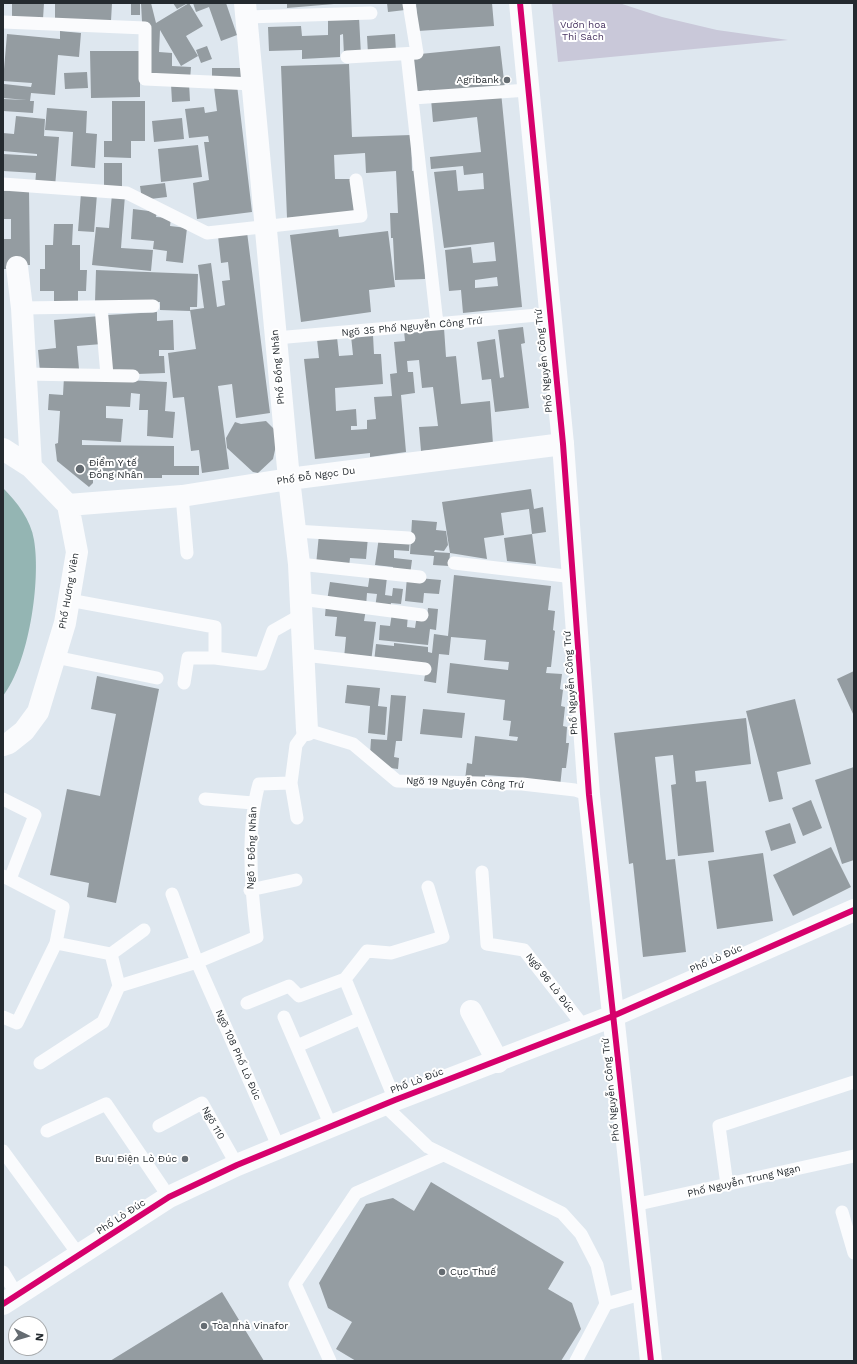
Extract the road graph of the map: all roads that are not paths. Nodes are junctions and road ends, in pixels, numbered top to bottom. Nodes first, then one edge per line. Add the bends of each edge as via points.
1 (520, 3) edge
2 (409, 4) edge
3 (246, 10) edge
4 (371, 12) dead end
5 (3, 22) edge
6 (407, 54) junction
7 (347, 57) dead end
8 (253, 84) junction
9 (528, 90) junction
10 (413, 98) junction
11 (356, 180) dead end
12 (3, 184) edge
13 (266, 227) junction
14 (17, 267) dead end
15 (153, 306) dead end
16 (101, 307) junction
17 (22, 308) junction
18 (549, 314) junction
19 (437, 324) junction
20 (276, 338) junction
21 (25, 374) junction
22 (107, 375) junction
23 (133, 376) dead end
24 (563, 444) junction
25 (3, 450) edge
26 (31, 467) junction
27 (289, 479) junction
28 (182, 496) junction
29 (68, 505) junction
30 (295, 532) junction
31 (409, 538) dead end
32 (187, 553) dead end
33 (454, 563) dead end
34 (299, 564) junction
35 (574, 576) junction
36 (420, 577) dead end
37 (69, 600) junction
38 (302, 606) junction
39 (422, 615) dead end
40 (304, 655) junction
41 (55, 656) junction
42 (215, 658) junction
43 (425, 669) dead end
44 (157, 678) dead end
45 (184, 683) dead end
46 (307, 730) junction
47 (3, 745) edge
48 (291, 783) junction
49 (589, 795) junction
50 (3, 799) edge
51 (205, 799) dead end
52 (253, 803) junction
53 (297, 818) dead end
54 (482, 872) dead end
55 (7, 878) edge
56 (296, 880) dead end
57 (428, 887) dead end
58 (250, 890) junction
59 (172, 894) dead end
60 (854, 910) edge
61 (144, 930) dead end
62 (56, 943) junction
63 (111, 954) junction
64 (197, 962) junction
65 (345, 979) junction
66 (119, 986) junction
67 (247, 1003) dead end
68 (471, 1011) dead end
69 (613, 1016) junction
70 (3, 1017) edge
71 (284, 1017) dead end
72 (361, 1018) junction
73 (584, 1027) junction
74 (297, 1046) junction
75 (498, 1062) junction
76 (40, 1063) dead end
77 (854, 1082) edge
78 (389, 1102) junction
79 (159, 1126) dead end
80 (331, 1126) junction
81 (47, 1131) dead end
82 (279, 1148) junction
83 (3, 1151) edge
84 (443, 1155) junction
85 (854, 1156) edge
86 (237, 1165) junction
87 (727, 1185) junction
88 (169, 1197) junction
89 (634, 1206) junction
90 (842, 1212) dead end
91 (854, 1253) edge
92 (79, 1255) junction
93 (3, 1272) edge
94 (644, 1293) junction
95 (10, 1300) edge
96 (606, 1304) junction
97 (330, 1361) edge
98 (576, 1361) edge
99 (651, 1361) edge

1 - 9 street, Phố Nguyễn Công Trứ
2 - 6 lane via 417,52
3 - 4 lane
3 - 8 street, Phố Đồng Nhân
5 - 8 lane via 146,28 145,79
6 - 7 lane
6 - 10 lane
8 - 13 street, Phố Đồng Nhân
9 - 10 lane
9 - 18 street, Phố Nguyễn Công Trứ
10 - 19 lane
11 - 13 lane via 360,216
12 - 13 lane via 127,193 207,233
13 - 20 street, Phố Đồng Nhân
14 - 17 street
15 - 16 lane
16 - 17 lane
16 - 22 lane
17 - 21 street
18 - 19 lane, Ngõ 35 Phố Nguyễn Công Trứ
18 - 24 street, Phố Nguyễn Công Trứ
19 - 20 lane, Ngõ 35 Phố Nguyễn Công Trứ
20 - 27 street, Phố Đồng Nhân
21 - 22 lane
21 - 26 street
22 - 23 lane
24 - 27 street, Phố Đỗ Ngọc Du
24 - 35 street, Phố Nguyễn Công Trứ
25 - 26 street
26 - 29 street
27 - 28 street, Phố Đỗ Ngọc Du
27 - 30 street, Phố Đồng Nhân
28 - 29 street, Phố Đỗ Ngọc Du
28 - 32 lane
29 - 37 street, Phố Hương Viên via 77,552
30 - 31 lane
30 - 34 street, Phố Đồng Nhân
33 - 35 lane
34 - 36 lane
34 - 38 street, Phố Đồng Nhân
35 - 49 street, Phố Nguyễn Công Trứ
37 - 41 street, Phố Hương Viên
37 - 42 lane via 215,627
38 - 39 lane
38 - 40 street, Phố Đồng Nhân
38 - 42 lane via 273,631 260,664
40 - 43 lane
40 - 46 street, Phố Đồng Nhân
41 - 44 lane
41 - 47 street, Phố Hương Viên via 38,712 24,731
42 - 45 lane via 188,658
46 - 48 lane via 296,744
46 - 49 lane, Ngõ 19 Nguyễn Công Trứ via 353,744 397,781 522,784 575,790
48 - 52 lane, Ngõ 1 Đồng Nhân via 259,784
48 - 53 lane
49 - 69 street, Phố Nguyễn Công Trứ
50 - 55 lane via 35,816
51 - 52 lane
52 - 58 lane, Ngõ 1 Đồng Nhân
54 - 73 lane, Ngõ 96 Lò Đúc via 487,944 524,950
55 - 62 lane via 63,907
56 - 58 lane
57 - 65 lane via 443,937 391,953 367,951
58 - 64 lane, Ngõ 1 Đồng Nhân via 257,937
59 - 64 lane, Ngõ 108 Phố Lò Đúc
60 - 69 street, Phố Lò Đúc
61 - 63 lane
62 - 63 lane
62 - 70 lane via 17,1023
63 - 66 lane
64 - 66 lane
64 - 82 lane, Ngõ 108 Phố Lò Đúc
65 - 67 lane via 299,996 289,986
65 - 72 lane
66 - 76 lane via 103,1022
68 - 75 street
69 - 73 street, Phố Lò Đúc
69 - 89 street, Phố Nguyễn Công Trứ
71 - 74 lane
72 - 74 lane
72 - 78 lane
73 - 75 street, Phố Lò Đúc
74 - 80 lane
75 - 78 street, Phố Lò Đúc
77 - 87 lane via 719,1126
78 - 80 street, Phố Lò Đúc
78 - 84 lane via 428,1147
79 - 86 lane, Ngõ 110 via 202,1103
80 - 82 street, Phố Lò Đúc
81 - 88 lane via 106,1104
82 - 86 street, Phố Lò Đúc
83 - 92 lane
84 - 96 lane via 562,1213 581,1234 597,1265
84 - 97 lane via 356,1193 295,1284
85 - 87 lane, Phố Nguyễn Trung Ngạn
86 - 88 street, Phố Lò Đúc
87 - 89 lane, Phố Nguyễn Trung Ngạn
88 - 92 street, Phố Lò Đúc
89 - 94 street, Phố Nguyễn Công Trứ
90 - 91 lane
92 - 95 street, Phố Lò Đúc
93 - 95 lane
94 - 96 lane
94 - 99 street, Phố Nguyễn Công Trứ
96 - 98 lane

